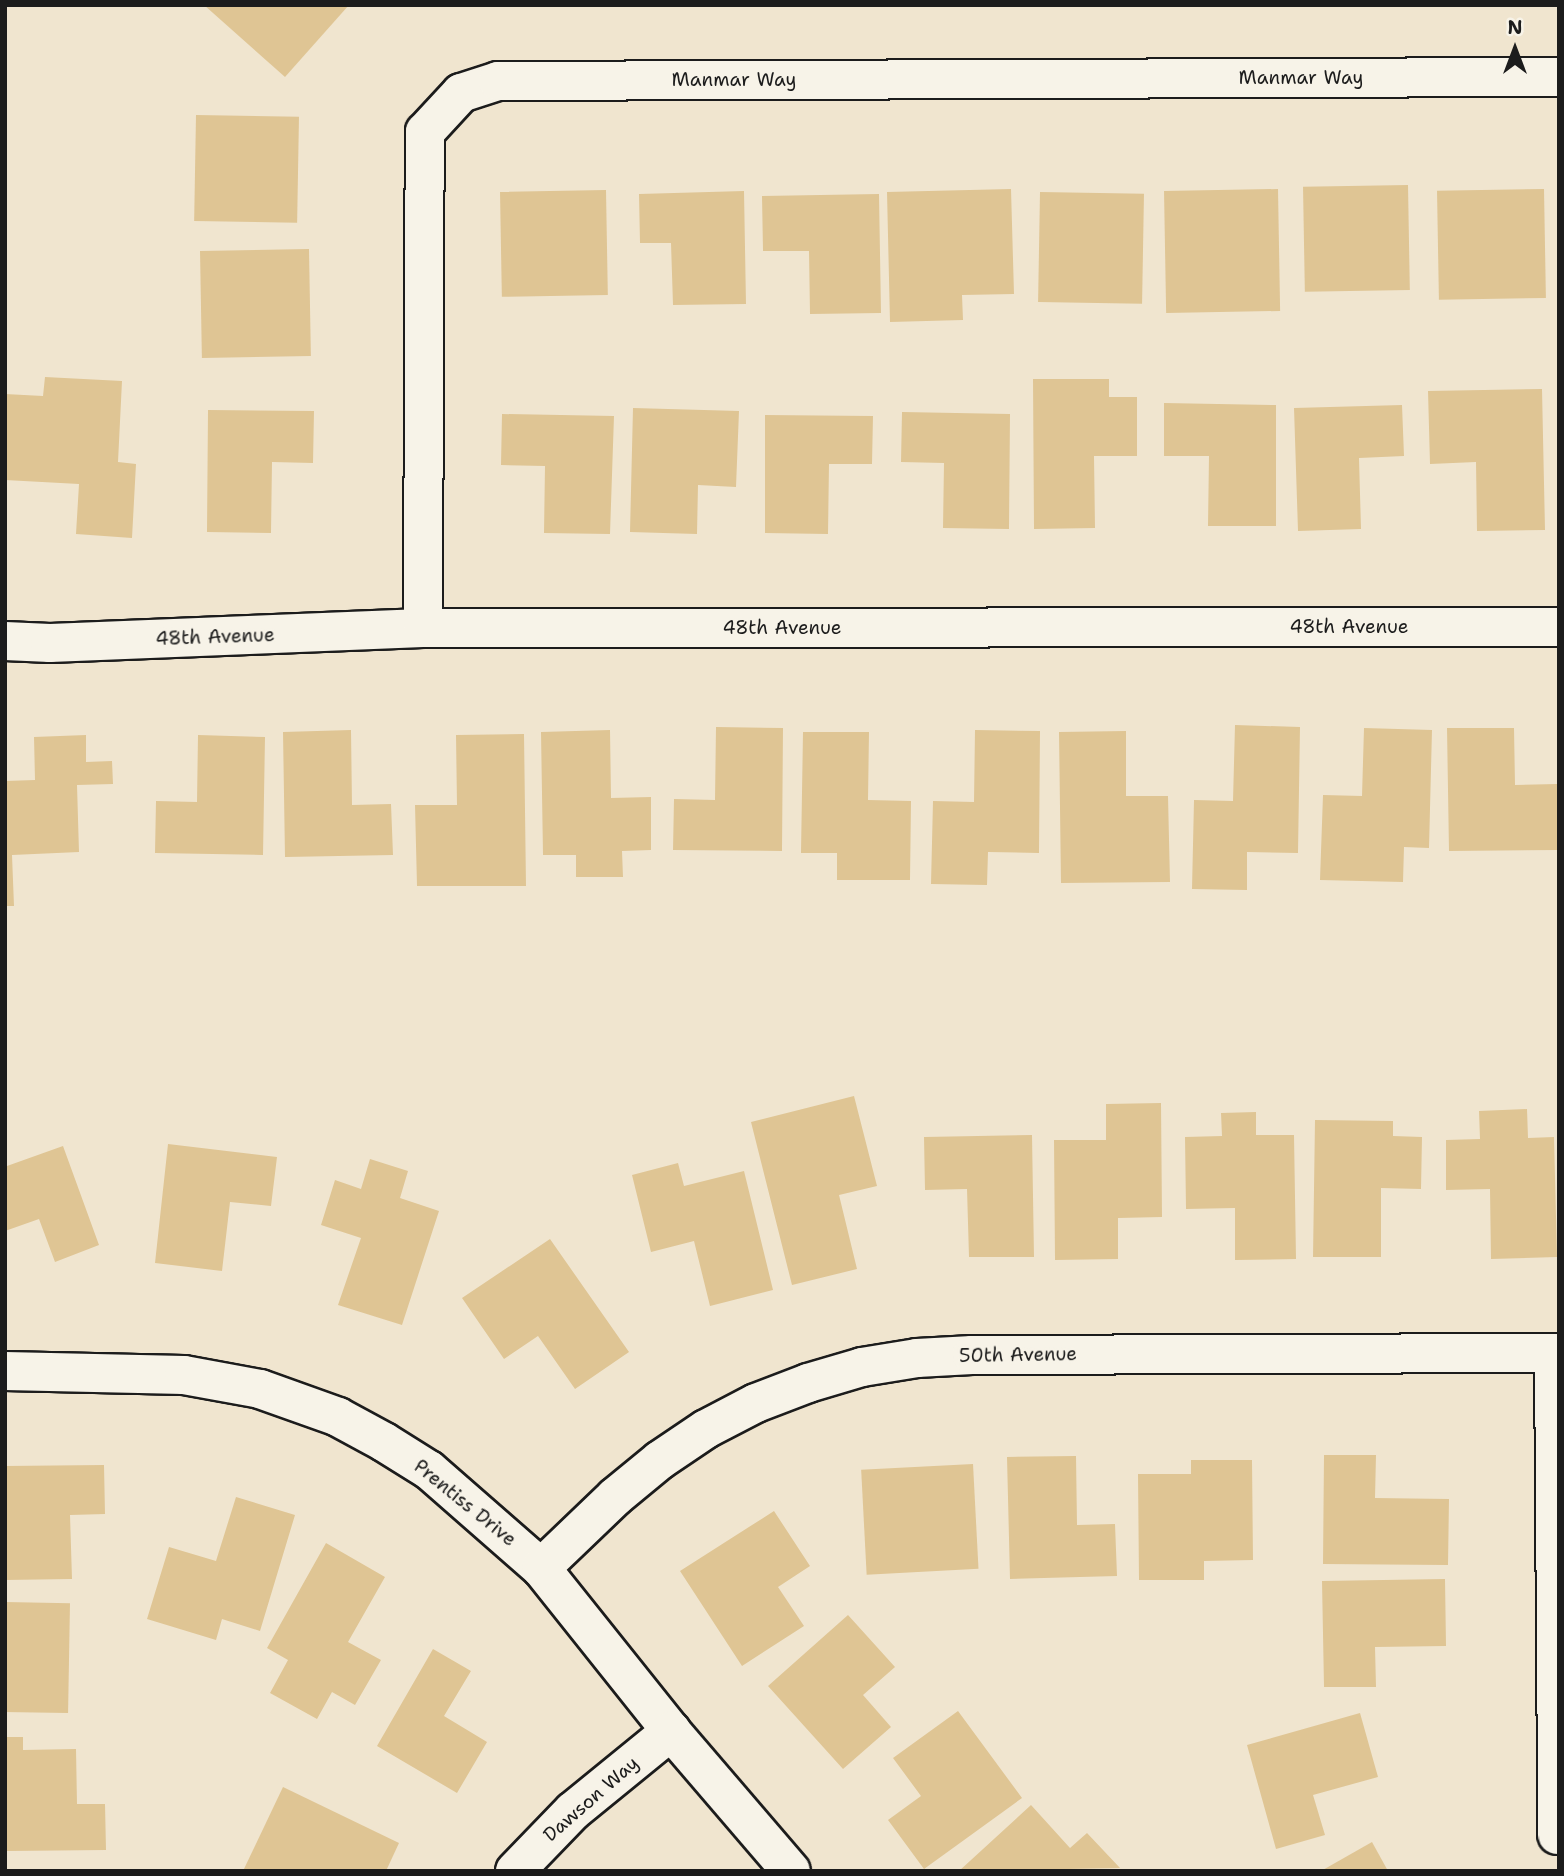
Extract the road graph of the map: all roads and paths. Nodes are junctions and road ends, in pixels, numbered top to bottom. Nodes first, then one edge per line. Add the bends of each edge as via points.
1 (1559, 77) edge
2 (1559, 627) edge
3 (423, 628) junction
4 (5, 641) edge
5 (1557, 1353) edge
6 (5, 1371) edge
7 (541, 1568) junction
8 (671, 1731) junction
9 (1557, 1835) dead end
10 (515, 1871) edge
11 (791, 1871) edge

1 - 3 street, Manmar Way via 498,80 461,93 425,132
2 - 3 street, 48th Avenue
3 - 4 street, 48th Avenue
5 - 7 street, 50th Avenue via 972,1355 862,1367 766,1399 706,1429 615,1497
5 - 9 street
6 - 7 street, Prentiss Drive via 184,1376 260,1389 338,1417 429,1470
7 - 8 street, Prentiss Drive
8 - 10 street, Dawson Way via 573,1811
8 - 11 street, Prentiss Drive

